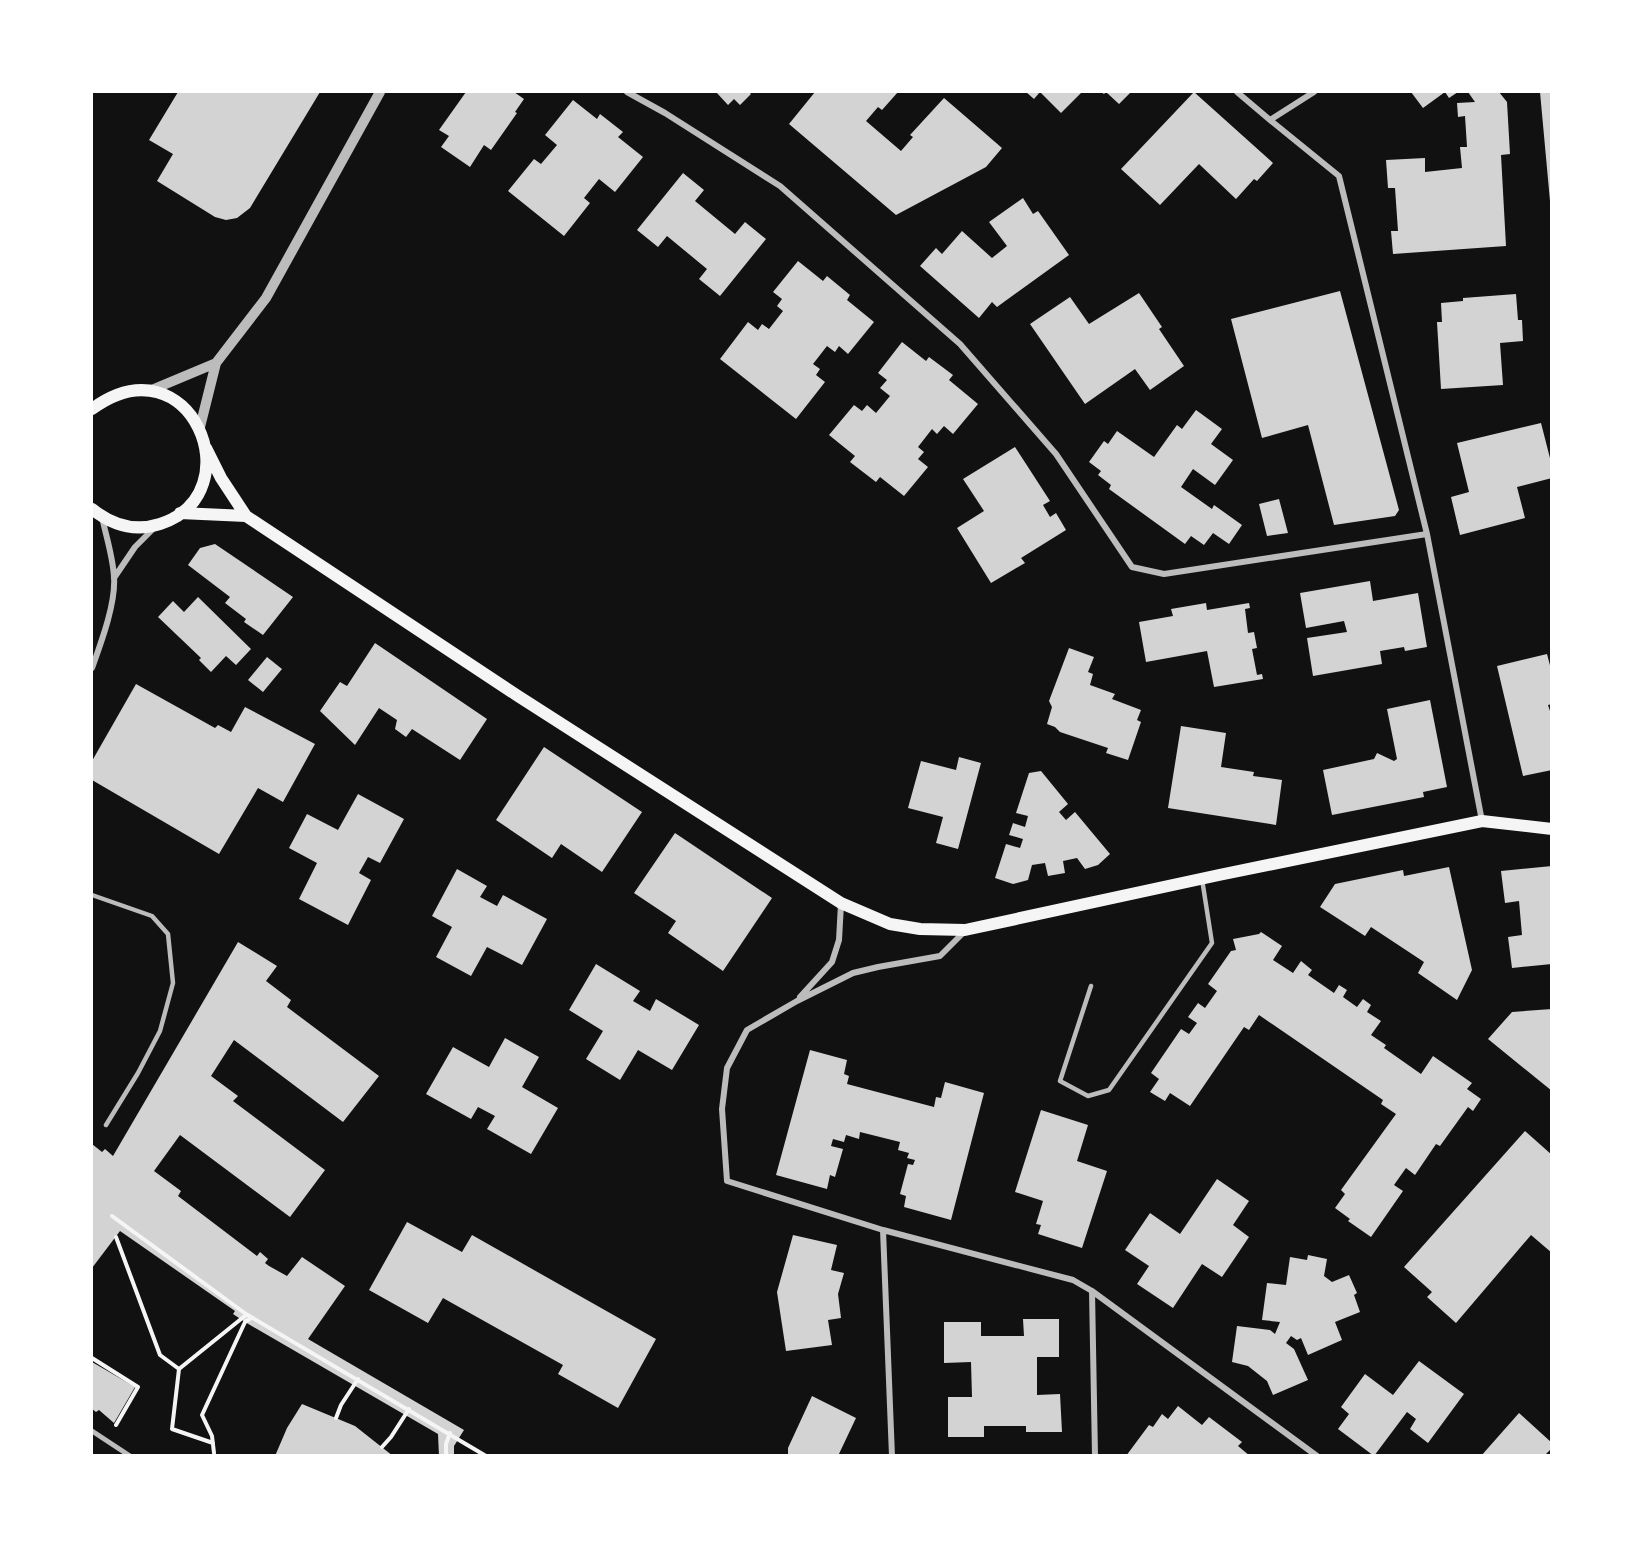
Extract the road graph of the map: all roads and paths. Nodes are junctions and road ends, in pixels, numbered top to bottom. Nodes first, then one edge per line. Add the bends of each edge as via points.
1 (381, 92) edge
2 (627, 92) edge
3 (1237, 92) edge
4 (1314, 92) edge
5 (1270, 120) junction
6 (216, 363) junction
7 (149, 391) junction
8 (92, 409) edge
9 (200, 427) junction
10 (206, 448) junction
11 (97, 513) edge
12 (180, 513) junction
13 (246, 516) junction
14 (157, 525) junction
15 (1427, 534) junction
16 (114, 578) junction
17 (92, 668) edge
18 (1482, 821) junction
19 (1551, 829) edge
20 (1202, 879) junction
21 (92, 895) edge
22 (841, 903) junction
23 (965, 930) junction
24 (1091, 986) dead end
25 (797, 1000) junction
26 (106, 1125) dead end
27 (112, 1216) dead end
28 (883, 1230) junction
29 (116, 1237) dead end
30 (1092, 1291) junction
31 (246, 1314) junction
32 (251, 1318) junction
33 (92, 1358) edge
34 (179, 1369) junction
35 (358, 1379) junction
36 (409, 1409) junction
37 (336, 1418) dead end
38 (116, 1425) dead end
39 (92, 1431) edge
40 (450, 1433) junction
41 (213, 1443) junction
42 (382, 1447) dead end
43 (214, 1453) dead end
44 (130, 1455) edge
45 (446, 1455) edge
46 (486, 1455) edge
47 (892, 1455) edge
48 (1095, 1455) edge
49 (1317, 1455) edge

1 - 6 street via 266,298
2 - 15 street via 780,186 960,344 1056,454 1132,567 1164,573
3 - 5 street
4 - 5 street
5 - 15 street via 1340,176
6 - 7 street
6 - 9 street
7 - 8 main road via 127,391
7 - 9 main road via 169,397 187,410
9 - 10 main road
10 - 12 main road via 200,490
10 - 13 main road
11 - 14 main road via 126,527
11 - 16 street
12 - 13 main road
12 - 14 main road
13 - 22 main road
14 - 16 street via 135,547
15 - 18 street
16 - 17 street via 110,609
18 - 19 main road
18 - 20 main road
20 - 23 main road
20 - 24 lane via 1212,943 1109,1090 1088,1096 1060,1081
21 - 26 lane via 152,916 168,934 173,983 160,1031
22 - 23 main road via 890,924
22 - 25 street via 839,940 832,962
23 - 25 street via 940,956 853,973
25 - 28 street via 747,1030 727,1068 722,1110 727,1181
27 - 31 path
28 - 30 street via 1073,1280
28 - 47 street
29 - 34 path via 160,1355
30 - 48 street
30 - 49 street
31 - 32 path
31 - 34 path
32 - 35 path
32 - 41 path via 245,1322 202,1415
33 - 38 path via 138,1387
34 - 41 path via 172,1429
35 - 36 path
35 - 37 path
36 - 40 path
36 - 42 path
39 - 44 street
40 - 45 path
40 - 46 path
41 - 43 path

